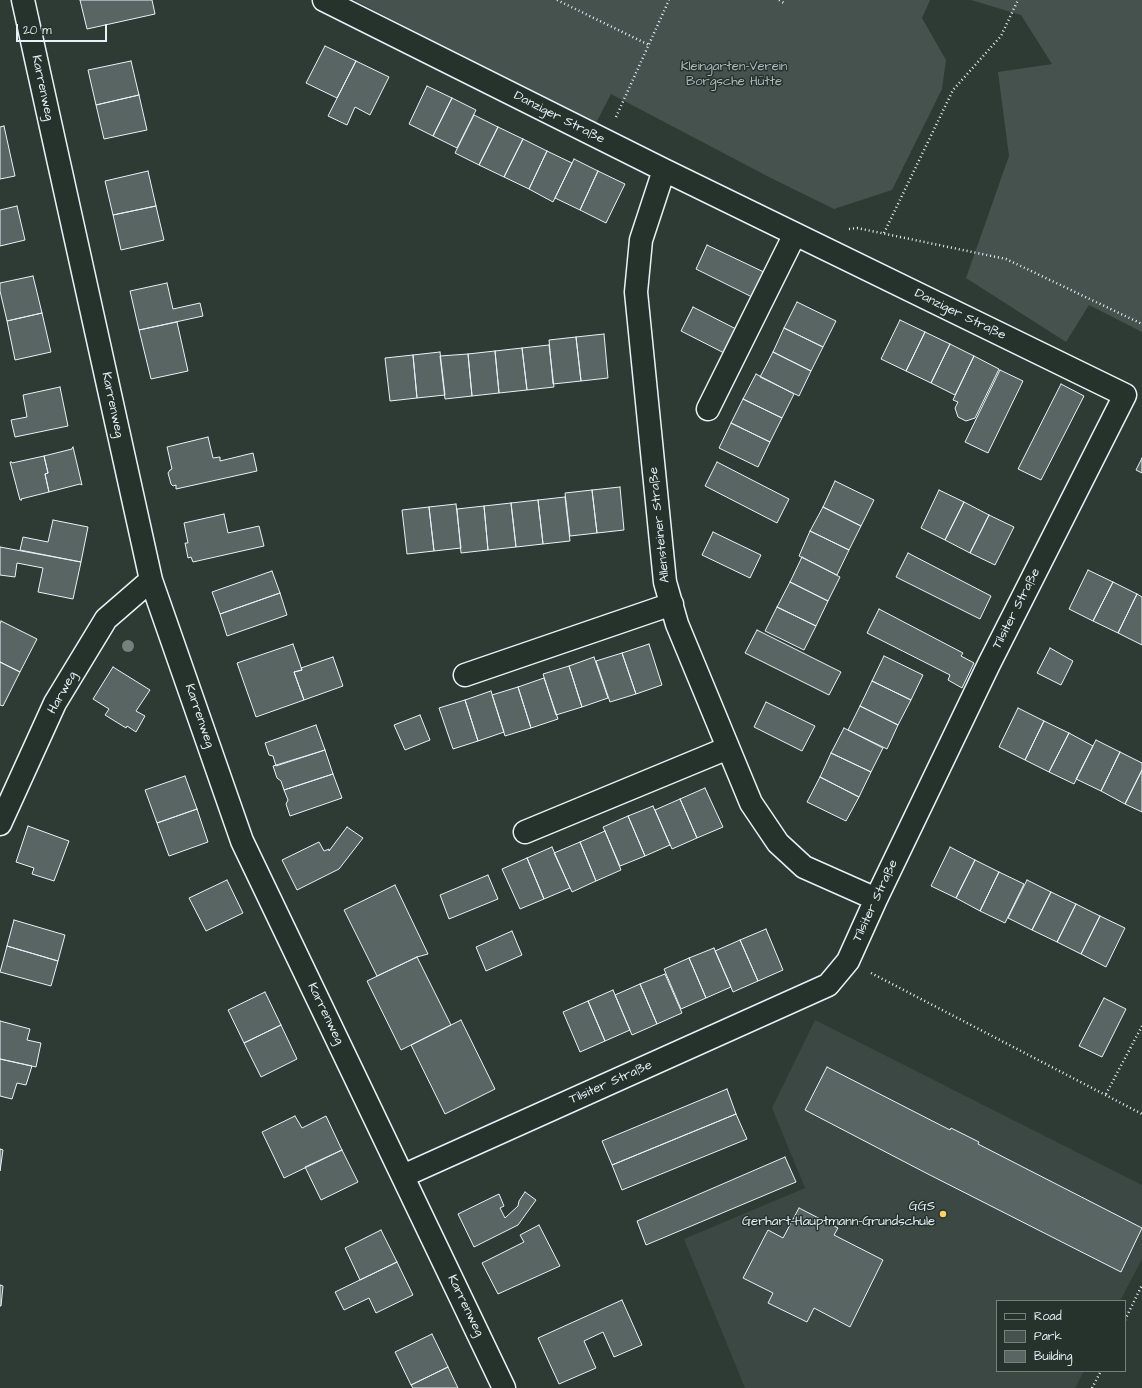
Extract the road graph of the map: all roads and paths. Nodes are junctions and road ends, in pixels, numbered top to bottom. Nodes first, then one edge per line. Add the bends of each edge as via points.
1 (23, 0) edge
2 (324, 0) edge
3 (557, 0) edge
4 (669, 0) edge
5 (779, 0) edge
6 (1018, 0) edge
7 (784, 3) dead end
8 (649, 45) junction
9 (605, 141) junction
10 (664, 170) junction
11 (884, 233) junction
12 (802, 237) junction
13 (1142, 324) edge
14 (1125, 395) joint
15 (708, 408) dead end
16 (151, 580) junction
17 (672, 604) junction
18 (465, 675) dead end
19 (728, 748) junction
20 (0, 824) edge
21 (525, 832) dead end
22 (876, 899) junction
23 (848, 961) junction
24 (1142, 1026) edge
25 (1106, 1094) junction
26 (1142, 1114) edge
27 (403, 1176) junction
28 (1142, 1285) edge
29 (1126, 1318) edge
30 (1100, 1372) edge
31 (504, 1388) edge
32 (1092, 1388) edge

1 - 16 street, Karrenweg
2 - 9 street, Danziger Straße
3 - 8 path
4 - 8 path
5 - 7 path
6 - 11 path via 1002,36 953,90
8 - 9 path
9 - 10 street, Danziger Straße
10 - 12 street, Danziger Straße
10 - 17 street, Allensteiner Straße via 641,240 636,292 665,582
11 - 12 path via 857,228
11 - 13 path via 1006,259
12 - 14 street, Danziger Straße
12 - 15 street
14 - 22 street, Tilsiter Straße via 989,664
16 - 20 street, Harweg via 106,619 55,703
16 - 27 street, Karrenweg via 242,842
17 - 18 street
17 - 19 street, Allensteiner Straße via 677,624
19 - 21 street
19 - 22 street, Allensteiner Straße via 751,803 778,843 804,867
22 - 23 street, Tilsiter Straße
23 - 25 path
23 - 27 street, Tilsiter Straße via 828,985
24 - 25 path
25 - 26 path
27 - 31 street, Karrenweg
28 - 29 path
30 - 32 path

